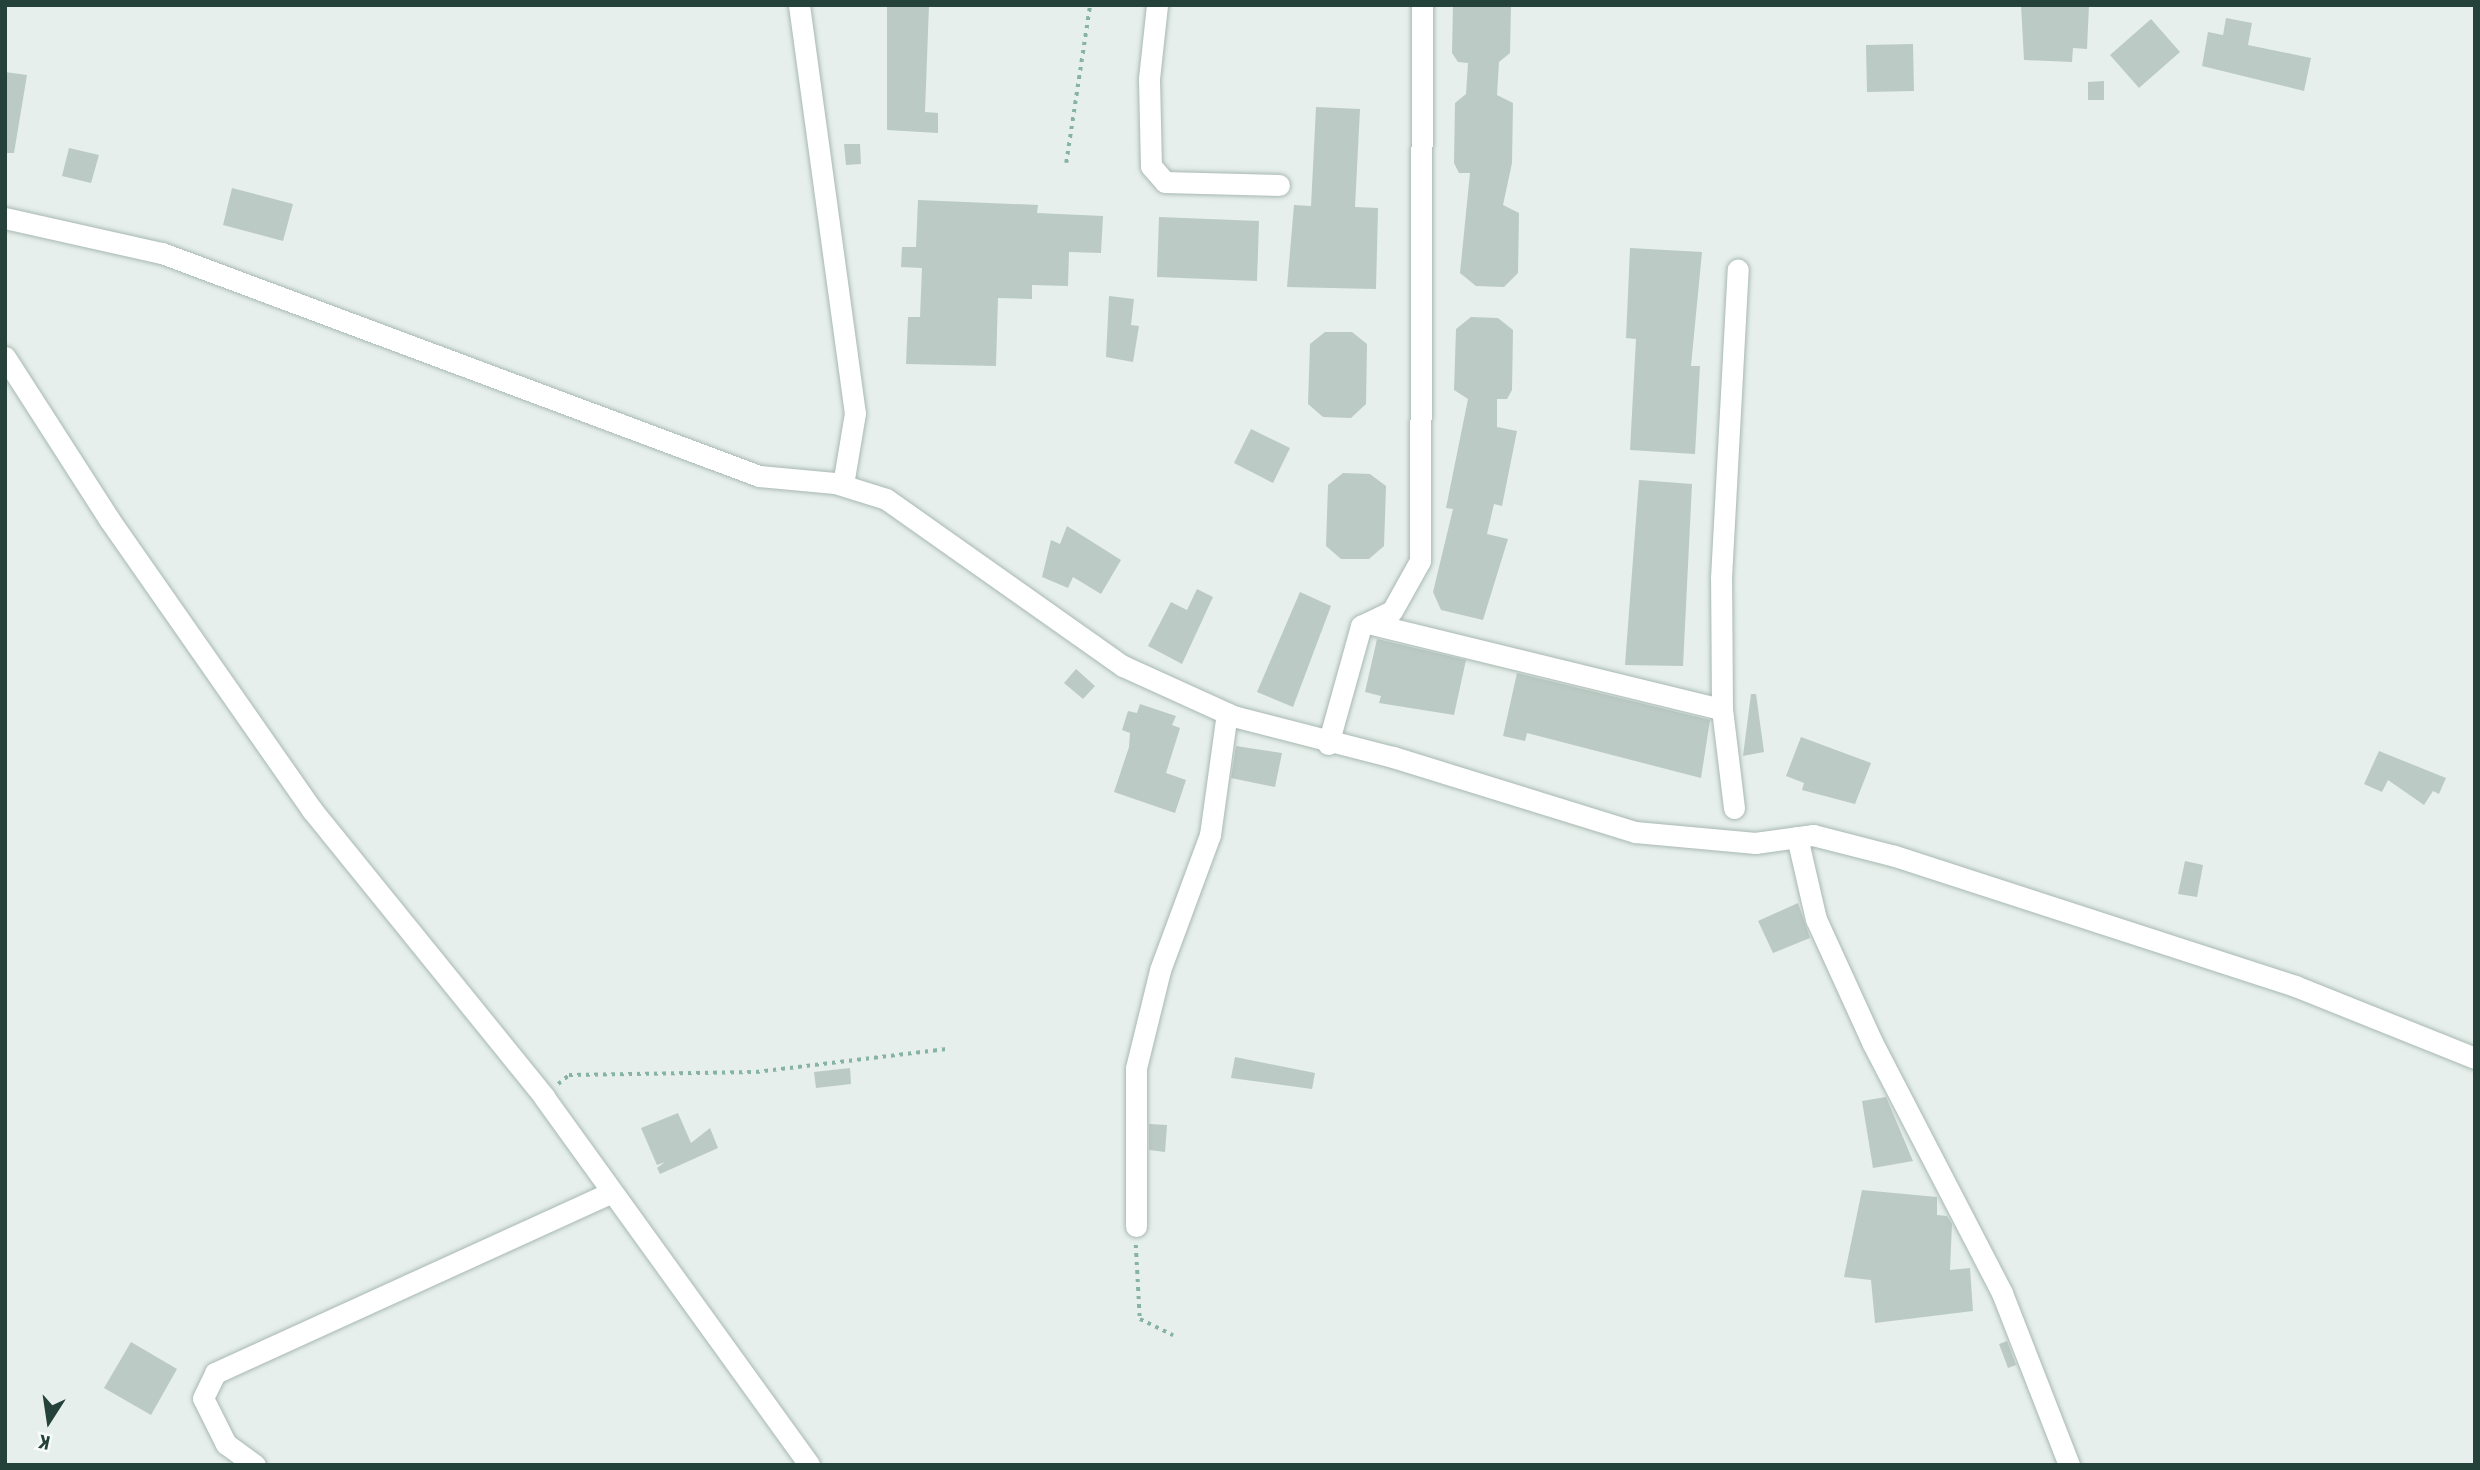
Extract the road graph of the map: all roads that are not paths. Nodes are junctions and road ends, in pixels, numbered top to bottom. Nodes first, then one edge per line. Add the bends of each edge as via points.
1 (799, 5) edge
2 (1157, 5) edge
3 (1422, 5) edge
4 (1279, 185) dead end
5 (5, 218) edge
6 (1738, 269) dead end
7 (5, 357) edge
8 (843, 485) junction
9 (1368, 623) junction
10 (1722, 709) junction
11 (1227, 713) junction
12 (1328, 744) junction
13 (1734, 808) dead end
14 (1797, 837) junction
15 (2475, 1058) edge
16 (610, 1194) junction
17 (1136, 1226) road end
18 (255, 1465) edge
19 (809, 1465) edge
20 (2070, 1465) edge

1 - 8 street via 855,413
2 - 4 street via 1149,79 1151,166 1165,182
3 - 9 street via 1420,561 1392,611
5 - 8 street via 162,253 759,476
6 - 10 street via 1721,578
7 - 16 street via 109,519 312,810 544,1097
8 - 11 street via 887,499 1123,666
9 - 10 street
9 - 12 street via 1361,626
10 - 13 street
11 - 12 street
11 - 17 street via 1210,835 1160,970 1136,1068
12 - 14 street via 1393,757 1635,832 1755,844
14 - 15 street via 1813,835 1895,856 2295,986
14 - 20 street via 1816,919 1872,1044 2002,1293
16 - 18 street via 215,1373 203,1398 226,1444
16 - 19 street

